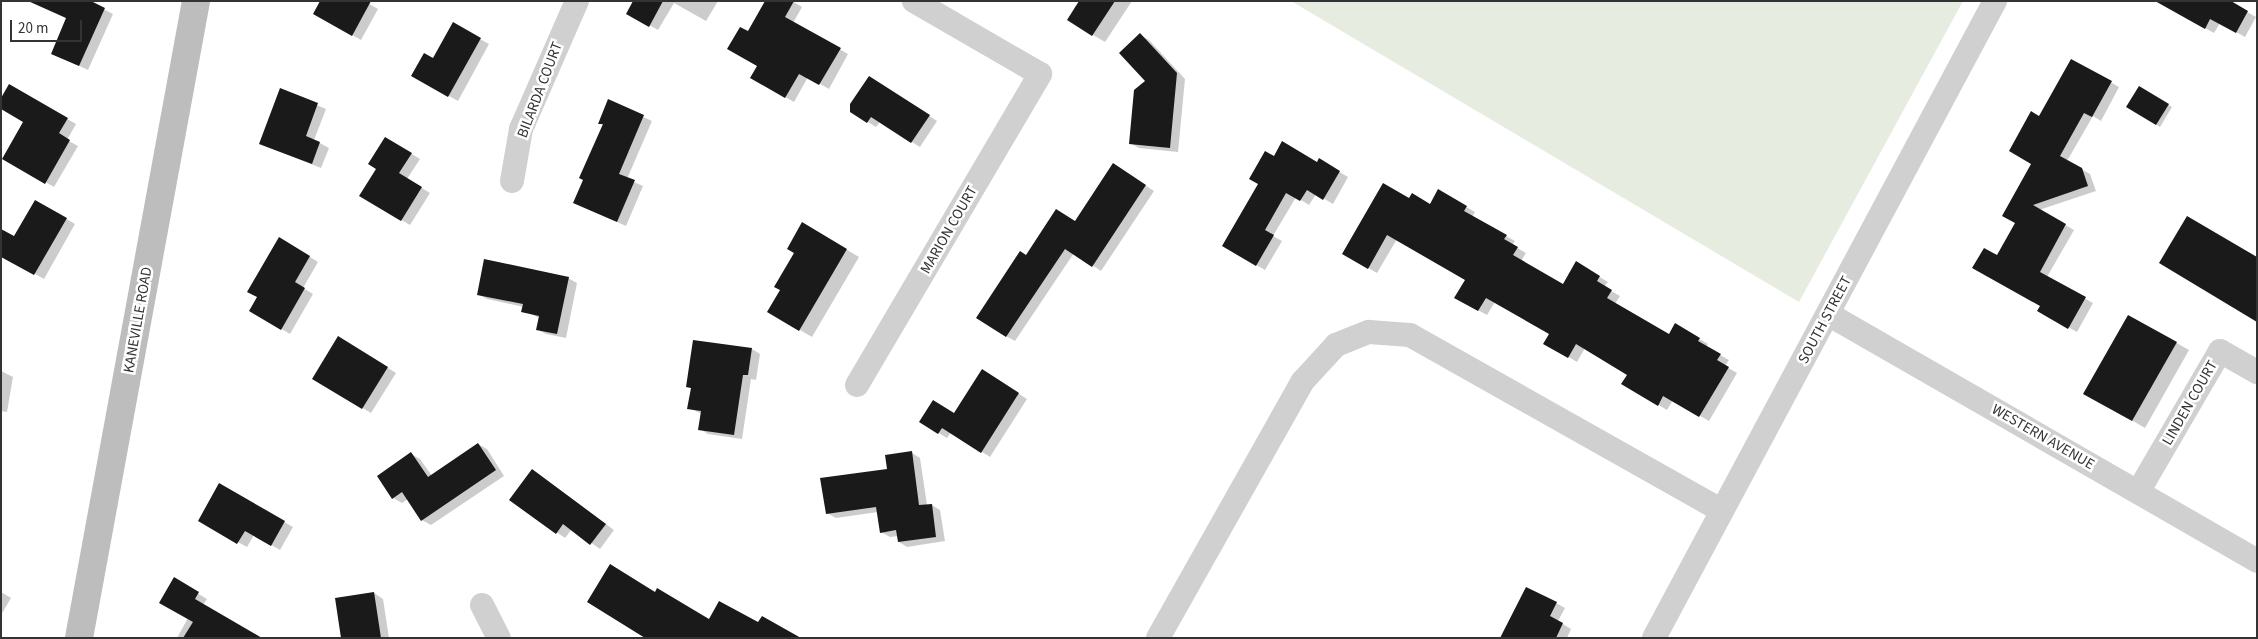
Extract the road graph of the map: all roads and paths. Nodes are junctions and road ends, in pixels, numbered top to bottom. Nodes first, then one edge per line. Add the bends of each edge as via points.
1 (196, 1) edge
2 (577, 1) edge
3 (914, 1) edge
4 (1995, 1) edge
5 (512, 181) dead end
6 (1828, 314) junction
7 (2257, 372) edge
8 (858, 385) dead end
9 (2138, 492) junction
10 (1722, 512) junction
11 (2257, 561) edge
12 (482, 605) dead end
13 (80, 638) edge
14 (499, 638) edge
15 (1158, 638) edge
16 (1654, 638) edge

1 - 13 main road, KANEVILLE ROAD
2 - 5 street, BILARDA COURT via 521,129
3 - 8 street, MARION COURT via 1040,74
4 - 6 street, SOUTH STREET
6 - 9 street, WESTERN AVENUE
6 - 10 street, SOUTH STREET
7 - 9 street, LINDEN COURT via 2220,351
9 - 11 street, WESTERN AVENUE
10 - 15 street via 1410,335 1369,332 1336,345 1303,381
10 - 16 street, SOUTH STREET
12 - 14 street

